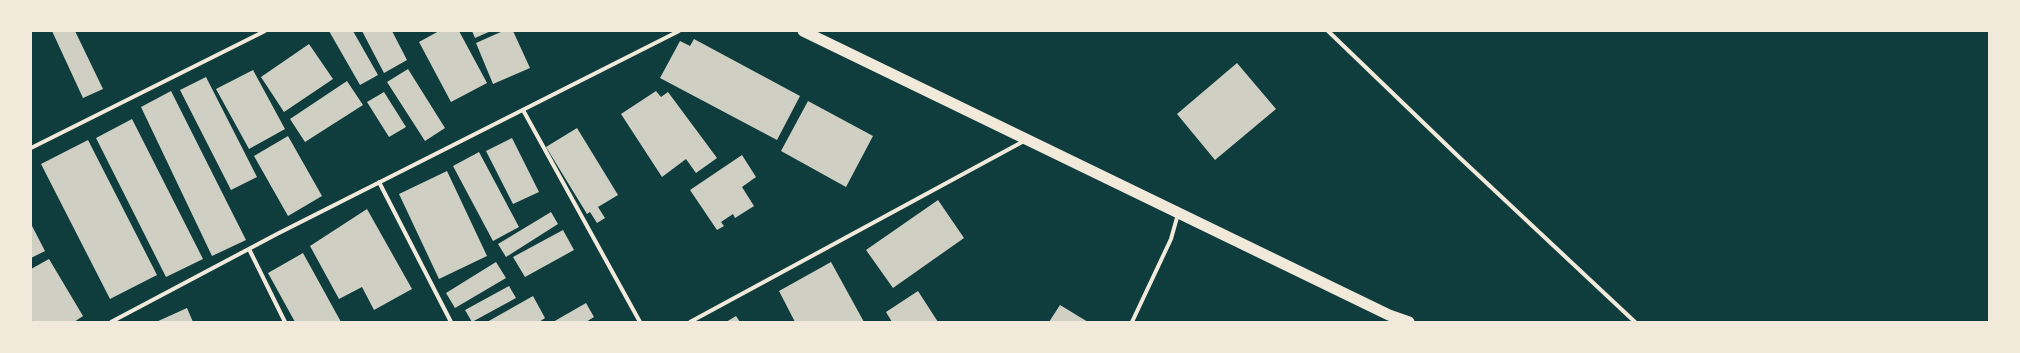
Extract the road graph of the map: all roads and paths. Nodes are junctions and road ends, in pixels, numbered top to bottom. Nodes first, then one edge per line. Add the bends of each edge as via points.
1 (265, 31) edge
2 (679, 31) edge
3 (804, 31) edge
4 (1328, 31) edge
5 (523, 110) junction
6 (1027, 139) junction
7 (31, 148) edge
8 (379, 182) junction
9 (1179, 213) junction
10 (249, 249) junction
11 (111, 322) edge
12 (285, 322) edge
13 (451, 322) edge
14 (640, 322) edge
15 (690, 322) edge
16 (1132, 322) edge
17 (1409, 322) edge
18 (1635, 322) edge

1 - 7 street
2 - 5 street
3 - 6 highway
4 - 18 street
5 - 8 street
5 - 14 street
6 - 9 highway
6 - 15 street
8 - 10 street
8 - 13 street
9 - 16 street via 1171,239
9 - 17 highway via 1389,315
10 - 11 street
10 - 12 street

